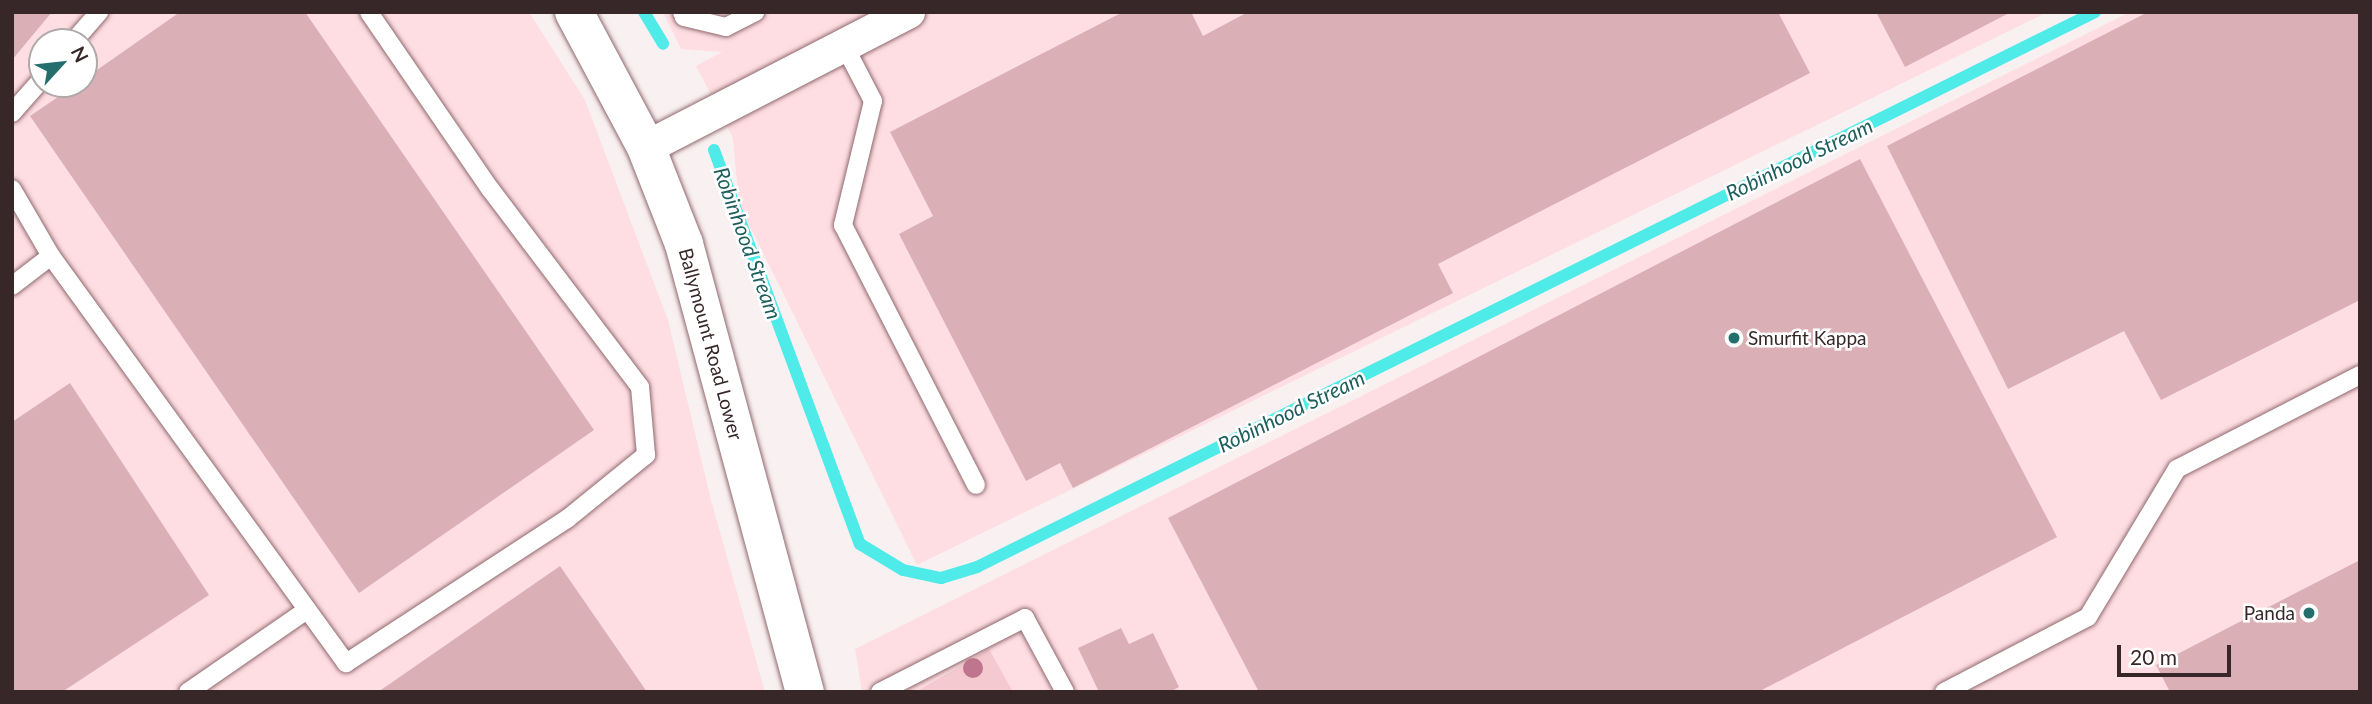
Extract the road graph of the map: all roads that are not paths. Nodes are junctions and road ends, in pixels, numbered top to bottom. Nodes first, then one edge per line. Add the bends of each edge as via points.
1 (99, 12) edge
2 (369, 12) edge
3 (574, 12) edge
4 (682, 12) edge
5 (755, 12) edge
6 (908, 12) edge
7 (85, 28) edge
8 (844, 45) junction
9 (28, 95) edge
10 (12, 113) edge
11 (646, 147) junction
12 (12, 189) edge
13 (51, 256) junction
14 (12, 286) edge
15 (2360, 375) edge
16 (976, 485) dead end
17 (307, 610) junction
18 (188, 692) edge
19 (806, 692) edge
20 (880, 692) edge
21 (1065, 692) edge
22 (1944, 692) edge

1 - 7 lane
2 - 17 lane via 490,189 640,387 646,455 567,519 346,663
3 - 11 street, Ballymount Road Lower
4 - 5 lane via 684,17 726,27
6 - 8 street
8 - 11 street
8 - 16 lane via 873,101 843,225
9 - 10 lane
11 - 19 street, Ballymount Road Lower via 684,244
12 - 13 lane
13 - 14 lane
13 - 17 lane
15 - 22 lane via 2177,469 2088,617
17 - 18 lane
20 - 21 lane via 1026,618

